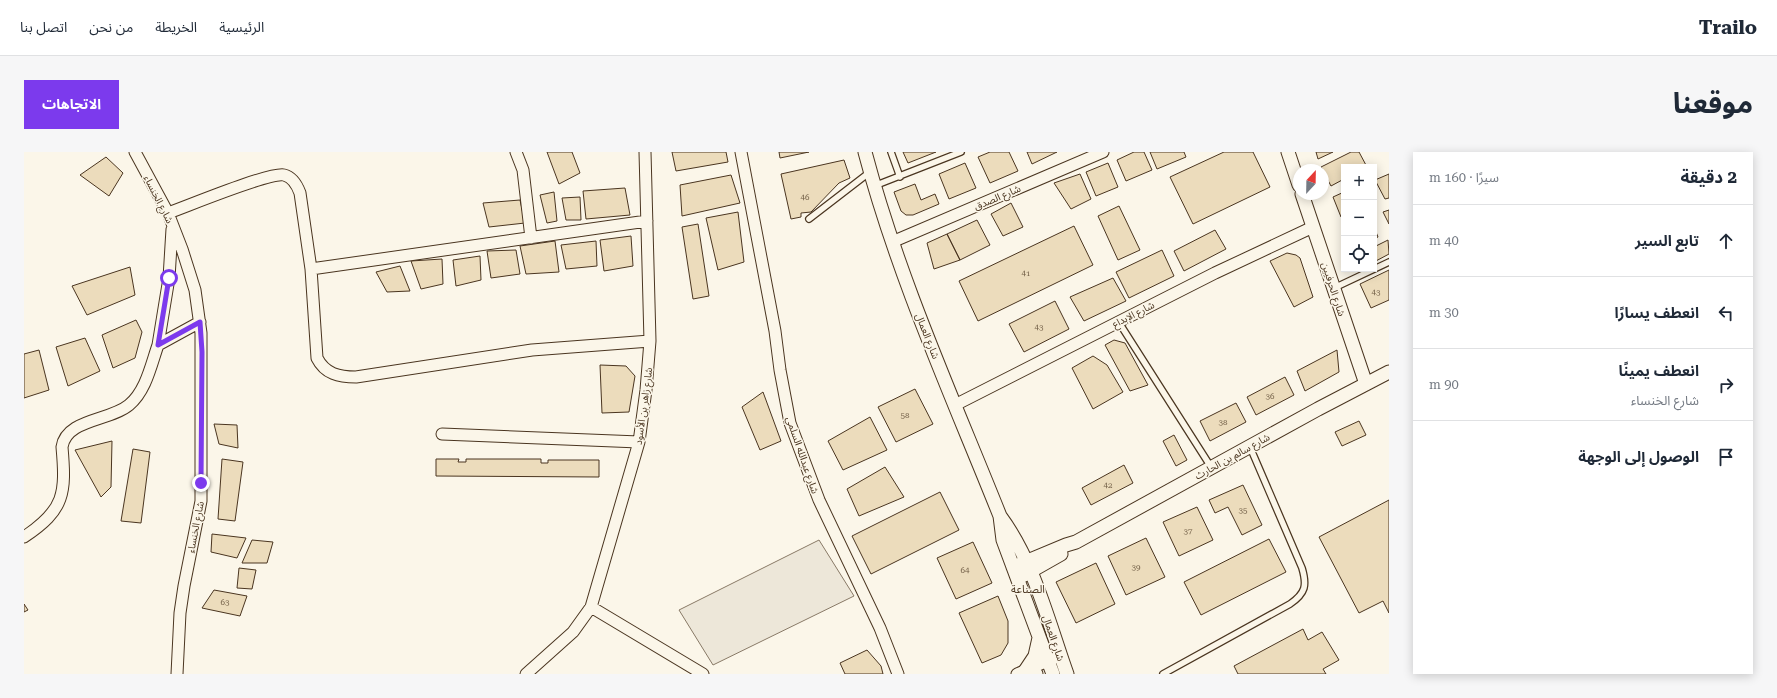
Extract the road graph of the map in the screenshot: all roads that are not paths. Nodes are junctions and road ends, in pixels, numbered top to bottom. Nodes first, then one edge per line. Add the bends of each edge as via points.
1 (135, 152) edge
2 (516, 152) edge
3 (645, 152) edge
4 (741, 152) edge
5 (865, 152) edge
6 (891, 152) edge
7 (961, 152) edge
8 (1103, 152) edge
9 (1288, 152) edge
10 (1080, 157) edge
11 (1293, 167) edge
12 (870, 172) junction
13 (900, 176) junction
14 (874, 186) junction
15 (1304, 200) edge
16 (168, 213) junction
17 (809, 219) dead end
18 (647, 221) junction
19 (172, 224) junction
20 (1313, 227) junction
21 (531, 238) junction
22 (892, 242) junction
23 (1389, 262) edge
24 (311, 269) junction
25 (1334, 288) junction
26 (1118, 321) junction
27 (200, 322) junction
28 (650, 341) junction
29 (158, 345) junction
30 (1389, 372) edge
31 (1366, 384) junction
32 (955, 405) junction
33 (442, 434) dead end
34 (639, 442) junction
35 (1250, 446) junction
36 (1211, 467) junction
37 (1000, 516) junction
38 (24, 537) edge
39 (1029, 566) junction
40 (1016, 572) junction
41 (591, 607) junction
42 (1039, 638) junction
43 (1060, 656) junction
44 (1048, 661) junction
45 (1026, 673) edge
46 (177, 674) edge
47 (526, 674) edge
48 (703, 674) edge
49 (898, 674) edge
50 (1053, 674) edge
51 (1067, 674) edge
52 (1163, 674) edge

1 - 16 street, شارع الخنساء
2 - 21 street via 523,170
3 - 18 street, شارع زاهر بن الأسود
4 - 49 street, شارع عبدالله السلمي via 774,323 790,423 819,500 880,628
5 - 12 street, شارع العمال
6 - 13 lane
7 - 13 lane
8 - 10 street, شارع الصدق
9 - 11 street
10 - 22 street, شارع الصدق
12 - 14 street, شارع العمال
12 - 17 lane
13 - 14 lane
14 - 22 street, شارع العمال
15 - 20 street, شارع الحرفيين
16 - 19 street, شارع الخنساء
16 - 24 street via 266,177 284,175 295,182 300,193
18 - 21 street
18 - 28 street, شارع زاهر بن الأسود
19 - 27 street, شارع الخنساء via 190,271
19 - 29 street via 169,278
20 - 25 street, شارع الحرفيين
20 - 26 street, شارع الإبداع
21 - 24 street
22 - 32 street, شارع العمال
23 - 25 lane
24 - 28 street via 317,358 327,371 340,376 356,376 532,350
25 - 31 street, شارع الحرفيين
26 - 32 street, شارع الإبداع
26 - 36 lane
27 - 29 street
27 - 46 street, شارع الخنساء via 200,501 180,613
28 - 34 street, شارع زاهر بن الأسود
29 - 38 street via 142,387 130,405 121,412 76,427 68,433 62,442 63,485 57,506 48,518
30 - 31 street, شارع سالم بن الحارث
31 - 35 street, شارع سالم بن الحارث
32 - 37 street, شارع العمال
33 - 34 street
34 - 41 street, شارع زاهر بن الأسود
35 - 36 street, شارع سالم بن الحارث
35 - 52 lane via 1302,568 1306,580 1304,588 1290,604
36 - 39 street, شارع سالم بن الحارث via 1076,542 1068,550
37 - 39 street, شارع العمال via 1014,535
37 - 40 street, شارع العمال via 1002,540
39 - 40 street, شارع سالم بن الحارث
39 - 43 street, شارع العمال
40 - 42 street, شارع العمال
41 - 47 street, شارع زاهر بن الأسود via 573,632
41 - 48 street
42 - 44 street, شارع العمال
42 - 45 street via 1035,656
43 - 44 street
43 - 51 street, شارع العمال
44 - 45 street
44 - 50 street, شارع العمال

